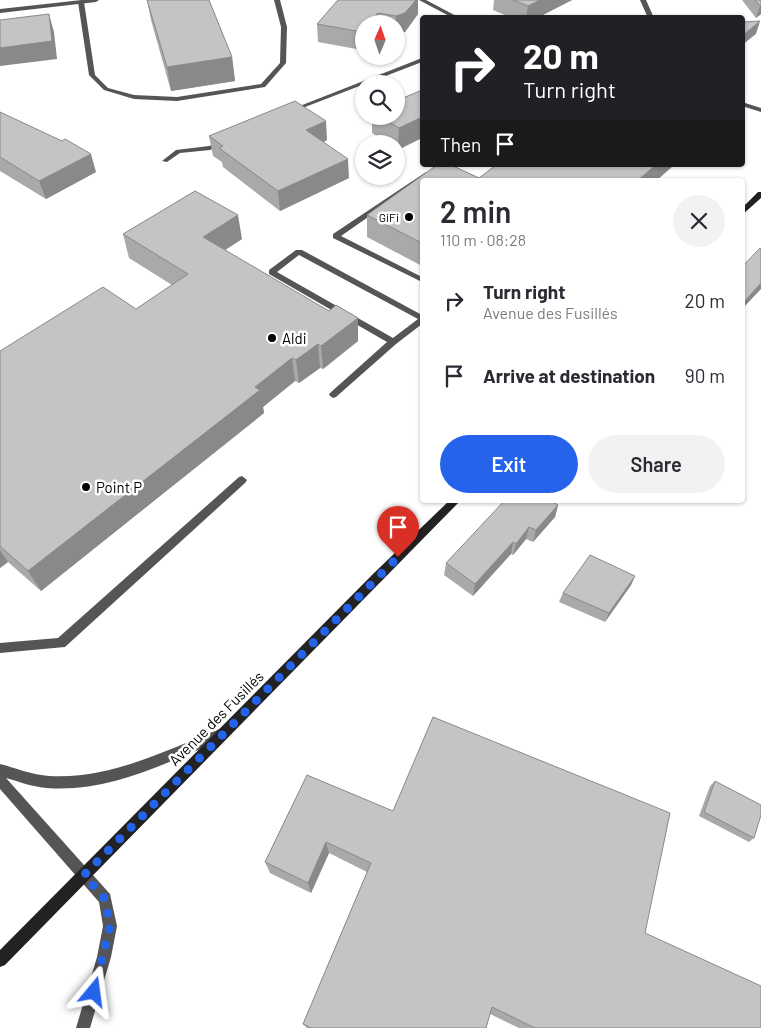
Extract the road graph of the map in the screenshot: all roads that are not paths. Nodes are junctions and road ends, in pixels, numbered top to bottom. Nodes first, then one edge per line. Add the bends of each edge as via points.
1 (96, 0) edge
2 (277, 0) edge
3 (422, 0) edge
4 (643, 0) edge
5 (81, 2) junction
6 (0, 11) edge
7 (452, 15) edge
8 (650, 15) edge
9 (420, 61) edge
10 (745, 105) edge
11 (761, 110) edge
12 (285, 113) edge
13 (226, 140) edge
14 (165, 160) dead end
15 (440, 174) edge
16 (761, 194) edge
17 (745, 210) edge
18 (420, 279) edge
19 (420, 318) edge
20 (420, 321) edge
21 (393, 342) junction
22 (333, 394) dead end
23 (242, 480) dead end
24 (453, 503) edge
25 (0, 648) edge
26 (223, 734) junction
27 (0, 770) edge
28 (0, 780) edge
29 (84, 875) junction
30 (0, 960) edge
31 (83, 1028) edge

1 - 5 street
2 - 5 street via 284,27 283,64 263,86 177,99 134,98 106,88 92,76
3 - 7 street
4 - 8 street
5 - 6 street
9 - 12 street
10 - 11 street
13 - 14 street via 210,148 178,151
15 - 18 street via 432,171 414,180 336,236
16 - 17 main road
19 - 21 street via 300,252 272,272
20 - 21 street
21 - 22 street
23 - 25 street via 61,643
24 - 26 main road, Avenue des Fusillés
26 - 27 street via 112,775 75,782 48,782
26 - 29 main road, Avenue des Fusillés
28 - 29 street
29 - 30 main road, Avenue des Fusillés
29 - 31 street via 105,899 110,926

